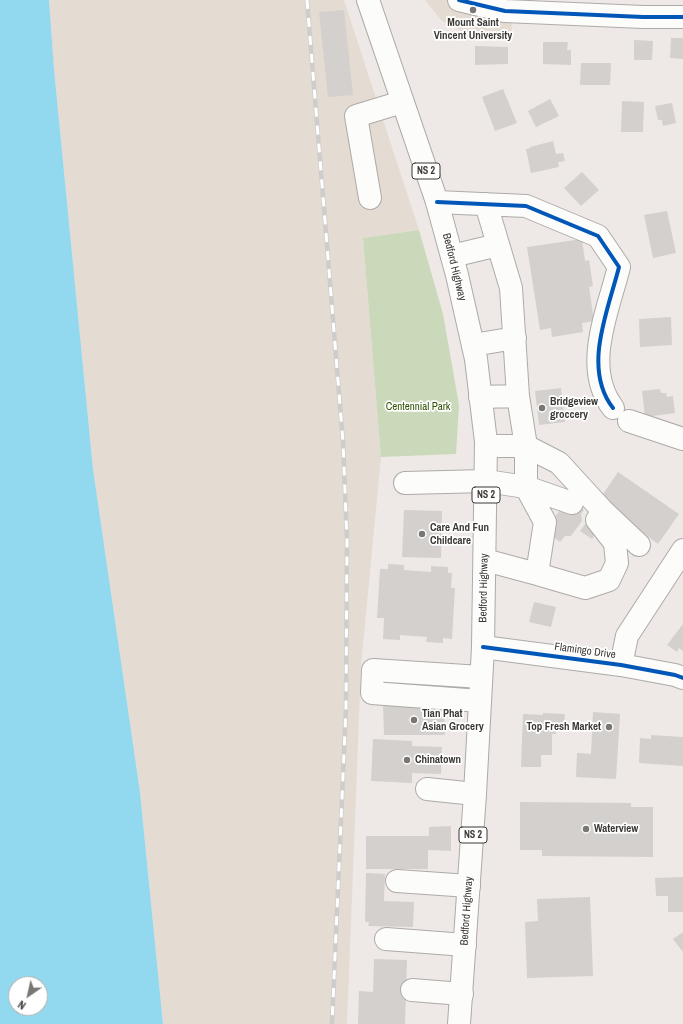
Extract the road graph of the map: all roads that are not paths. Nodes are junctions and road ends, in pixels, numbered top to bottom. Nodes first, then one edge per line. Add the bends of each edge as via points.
1 (368, 0) edge
2 (459, 0) edge
3 (683, 17) edge
4 (402, 102) junction
5 (370, 198) dead end
6 (436, 202) junction
7 (486, 204) junction
8 (498, 245) junction
9 (452, 256) junction
10 (514, 338) junction
11 (472, 345) junction
12 (518, 396) junction
13 (480, 397) junction
14 (683, 439) edge
15 (486, 446) junction
16 (526, 446) junction
17 (486, 482) junction
18 (405, 483) dead end
19 (526, 487) junction
20 (639, 545) dead end
21 (683, 550) edge
22 (485, 560) junction
23 (538, 574) junction
24 (483, 647) junction
25 (621, 665) junction
26 (454, 675) junction
27 (481, 677) junction
28 (683, 678) edge
29 (452, 699) junction
30 (480, 701) junction
31 (427, 789) dead end
32 (475, 794) junction
33 (397, 881) dead end
34 (469, 886) junction
35 (386, 939) dead end
36 (465, 945) junction
37 (412, 990) dead end
38 (462, 994) junction
39 (459, 1024) edge

1 - 4 main road, Bedford Highway / NS 2
2 - 3 main road via 505,11
4 - 5 main road via 356,116
4 - 6 main road, Bedford Highway / NS 2
6 - 7 main road
6 - 9 main road, Bedford Highway / NS 2
7 - 8 main road
7 - 14 main road via 526,206 598,236 619,267 598,351 598,374 604,396 621,414 639,426
8 - 9 main road
8 - 10 main road via 511,288
9 - 11 main road, Bedford Highway / NS 2
10 - 11 main road
10 - 12 main road
11 - 13 main road, Bedford Highway / NS 2
12 - 13 main road
12 - 16 main road
13 - 15 main road, Bedford Highway / NS 2
15 - 16 main road
15 - 17 main road, Bedford Highway / NS 2
16 - 19 main road
16 - 20 main road via 559,463 603,511
17 - 18 main road
17 - 19 main road
17 - 22 main road, Bedford Highway / NS 2
19 - 23 main road via 546,522
19 - 23 main road via 578,507 600,522 615,543 617,563 609,580 585,588
21 - 25 main road via 627,636
22 - 23 main road
22 - 24 main road, Bedford Highway / NS 2
24 - 25 main road, Flamingo Drive
24 - 27 main road, Bedford Highway / NS 2
25 - 28 main road, Flamingo Drive
26 - 27 main road
26 - 29 main road
26 - 29 main road via 373,670 372,693
27 - 30 main road, Bedford Highway / NS 2
29 - 30 main road
30 - 32 main road, Bedford Highway / NS 2
31 - 32 main road
32 - 34 main road, Bedford Highway / NS 2
33 - 34 main road
34 - 36 main road, Bedford Highway / NS 2
35 - 36 main road
36 - 38 main road, Bedford Highway / NS 2
37 - 38 main road
38 - 39 main road, Bedford Highway / NS 2

